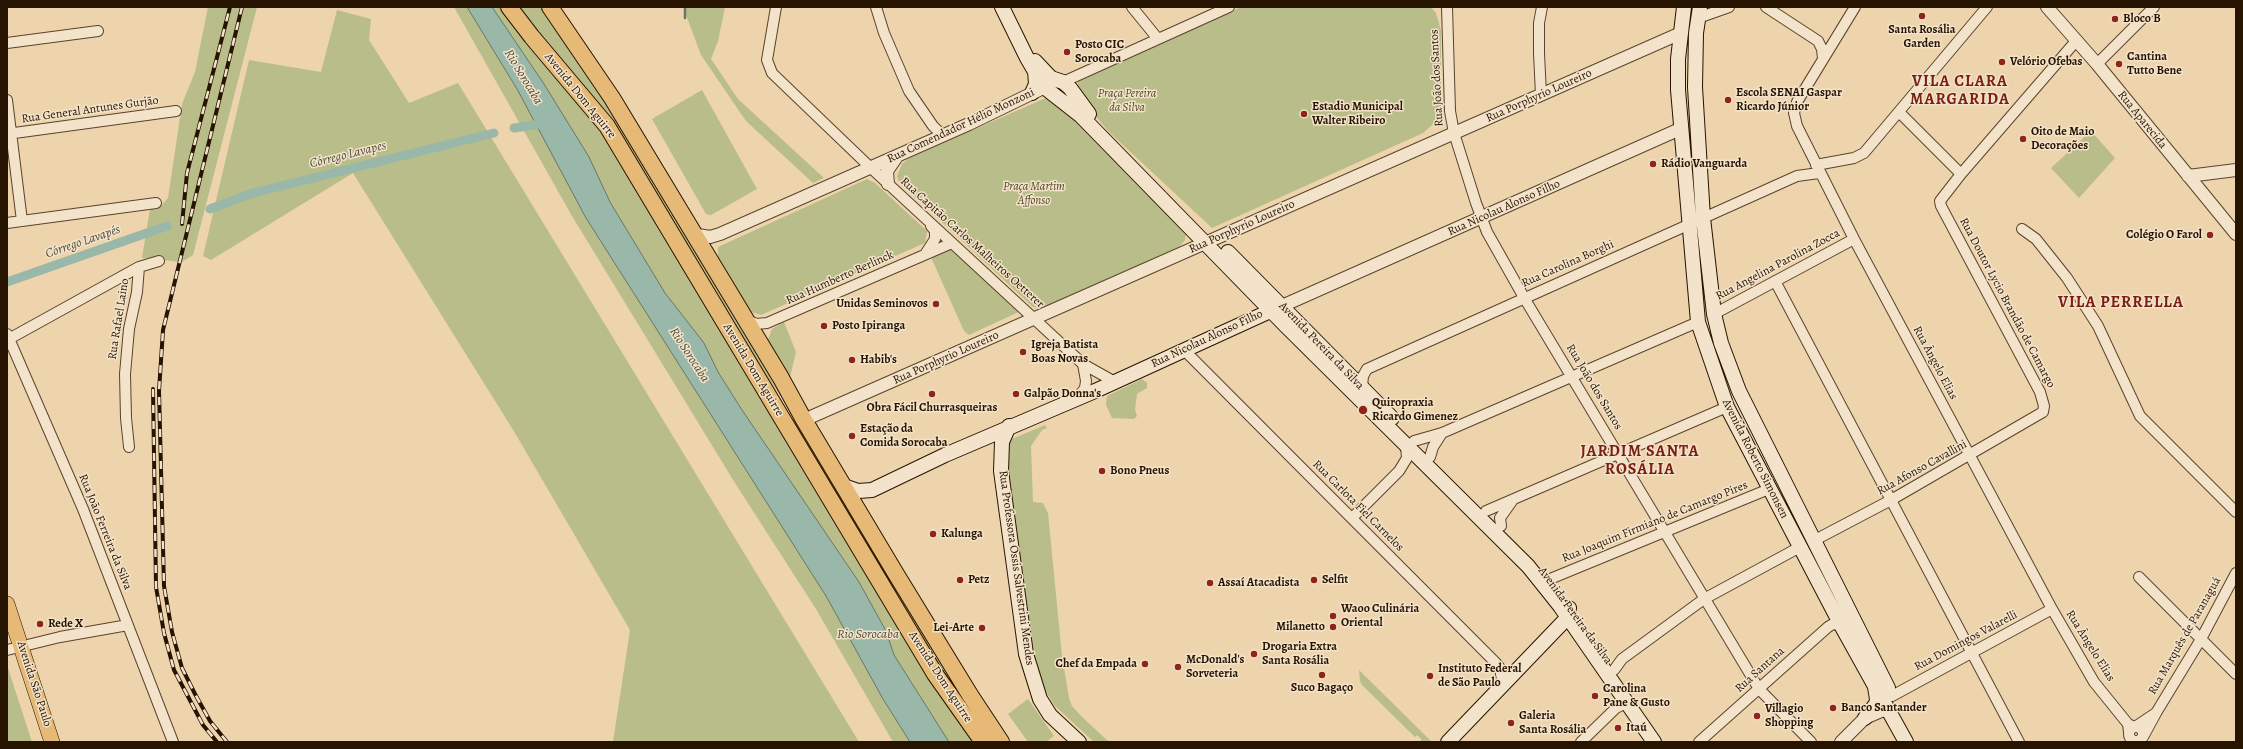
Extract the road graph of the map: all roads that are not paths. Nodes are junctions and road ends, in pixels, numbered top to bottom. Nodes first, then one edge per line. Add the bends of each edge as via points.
1 (510, 7) edge
2 (550, 7) edge
3 (776, 7) edge
4 (876, 7) edge
5 (1002, 7) edge
6 (1132, 7) edge
7 (1542, 7) edge
8 (1684, 7) edge
9 (1729, 7) edge
10 (1766, 7) edge
11 (1855, 7) edge
12 (1987, 7) edge
13 (2047, 7) edge
14 (2154, 7) edge
15 (1226, 8) edge
16 (1446, 8) edge
17 (1699, 13) edge
18 (98, 30) dead end
19 (1681, 33) junction
20 (1838, 35) junction
21 (1158, 39) junction
22 (1818, 41) junction
23 (2076, 41) junction
24 (1019, 42) junction
25 (7, 43) edge
26 (1823, 58) junction
27 (2097, 64) junction
28 (1063, 82) junction
29 (1038, 90) junction
30 (1541, 95) junction
31 (7, 100) edge
32 (176, 111) dead end
33 (1900, 113) junction
34 (1680, 129) junction
35 (1454, 133) junction
36 (9, 134) edge
37 (944, 136) junction
38 (898, 156) junction
39 (1816, 166) junction
40 (871, 168) junction
41 (2236, 170) edge
42 (1961, 174) junction
43 (1797, 176) junction
44 (2188, 176) junction
45 (888, 184) junction
46 (156, 203) dead end
47 (1481, 218) junction
48 (1703, 218) junction
49 (22, 221) junction
50 (929, 222) junction
51 (7, 223) edge
52 (1688, 224) junction
53 (2022, 229) dead end
54 (692, 231) junction
55 (2236, 234) edge
56 (1854, 239) junction
57 (1210, 241) junction
58 (952, 243) junction
59 (923, 256) junction
60 (159, 262) dead end
61 (139, 267) junction
62 (1775, 281) junction
63 (1258, 298) junction
64 (1524, 298) junction
65 (1276, 308) junction
66 (1714, 314) junction
67 (746, 318) junction
68 (1035, 318) junction
69 (1254, 318) junction
70 (1698, 322) junction
71 (767, 323) junction
72 (8, 338) edge
73 (761, 344) junction
74 (1185, 350) junction
75 (746, 358) junction
76 (1082, 364) junction
77 (1573, 376) junction
78 (1115, 382) junction
79 (1362, 387) junction
80 (1095, 391) junction
81 (1076, 399) junction
82 (1727, 408) junction
83 (2040, 416) joint
84 (804, 420) junction
85 (1009, 426) junction
86 (1442, 433) junction
87 (1410, 443) junction
88 (129, 447) dead end
89 (1619, 454) junction
90 (1970, 456) junction
91 (1425, 458) junction
92 (1399, 471) junction
93 (844, 486) junction
94 (1769, 489) junction
95 (1513, 499) junction
96 (1892, 500) junction
97 (1486, 511) junction
98 (2236, 512) edge
99 (1352, 518) junction
100 (1501, 526) junction
101 (1665, 532) junction
102 (1815, 540) junction
103 (1800, 547) junction
104 (2236, 573) edge
105 (2139, 577) dead end
106 (1550, 579) junction
107 (1704, 599) junction
108 (7, 604) edge
109 (2052, 609) junction
110 (1568, 611) junction
111 (128, 625) junction
112 (1841, 625) junction
113 (7, 631) edge
114 (2201, 639) junction
115 (14, 648) edge
116 (1867, 648) junction
117 (1972, 653) junction
118 (1614, 670) junction
119 (2236, 674) edge
120 (1871, 678) junction
121 (1503, 686) junction
122 (1759, 689) junction
123 (1892, 696) junction
124 (1629, 705) junction
125 (1890, 710) junction
126 (1865, 718) junction
127 (2134, 736) edge
128 (42, 742) edge
129 (52, 742) edge
130 (173, 742) edge
131 (982, 742) edge
132 (1001, 742) edge
133 (1080, 742) edge
134 (1448, 742) edge
135 (1581, 742) edge
136 (1654, 742) edge
137 (1664, 742) edge
138 (1699, 742) edge
139 (1811, 742) edge
140 (1841, 742) edge
141 (1906, 742) edge
142 (1911, 742) edge
143 (1916, 742) edge
144 (2019, 742) edge

1 - 75 highway, Avenida Dom Aguirre via 607,126
2 - 54 highway, Avenida Dom Aguirre via 612,98
3 - 40 street, Rua Capitão Carlos Malheiros Oetterer via 767,60 770,70
4 - 37 street via 884,33 909,91 933,126
5 - 24 main road, Avenida Pereira da Silva
6 - 21 street
7 - 30 street via 1539,23
8 - 19 main road, Avenida Roberto Simonsen
9 - 17 street
10 - 22 street
11 - 20 street, Rua Ângelo Elias
12 - 33 street
13 - 23 street, Rua Aparecida
14 - 27 street
15 - 21 street, Rua Comendador Hélio Monzoni
16 - 35 street, Rua João dos Santos via 1450,110
17 - 48 main road, Avenida Roberto Simonsen via 1696,87
18 - 25 street
19 - 30 street, Rua Porphyrio Loureiro
19 - 34 main road, Avenida Roberto Simonsen via 1678,59
20 - 22 street
20 - 26 street, Rua Ângelo Elias
21 - 28 street, Rua Comendador Hélio Monzoni
22 - 26 street
23 - 27 street, Rua Aparecida
23 - 42 street
24 - 28 main road, Avenida Pereira da Silva via 1052,78
24 - 29 main road, Avenida Pereira da Silva via 1035,71
26 - 39 street, Rua Ângelo Elias via 1797,102 1794,113 1797,126
27 - 44 street, Rua Aparecida
28 - 29 street, Rua Comendador Hélio Monzoni
28 - 57 main road, Avenida Pereira da Silva via 1106,135
29 - 37 street, Rua Comendador Hélio Monzoni
29 - 57 main road, Avenida Pereira da Silva via 1081,116
30 - 35 street, Rua Porphyrio Loureiro
31 - 36 street
32 - 36 street, Rua General Antunes Gurjão
33 - 39 street via 1859,156
33 - 42 street
34 - 47 street, Rua Nicolau Alonso Filho
34 - 52 main road, Avenida Roberto Simonsen
35 - 47 street, Rua João dos Santos
35 - 57 street, Rua Porphyrio Loureiro
36 - 49 street
37 - 38 street, Rua Comendador Hélio Monzoni
38 - 40 street, Rua Comendador Hélio Monzoni
38 - 45 street via 887,171
39 - 43 street, Rua Carolina Borghi
39 - 43 street, Rua Carolina Borghi
39 - 56 street, Rua Ângelo Elias
40 - 45 street, Rua Capitão Carlos Malheiros Oetterer
40 - 54 street, Rua Comendador Hélio Monzoni via 720,234 698,235
41 - 44 street
42 - 83 street, Rua Doutor Lycio Brandão de Camargo via 1940,204 2040,392 2044,406
43 - 48 street, Rua Carolina Borghi
44 - 55 street, Rua Aparecida
45 - 50 street, Rua Capitão Carlos Malheiros Oetterer
46 - 49 street
47 - 64 street, Rua João dos Santos
47 - 65 street, Rua Nicolau Alonso Filho
48 - 52 street, Rua Carolina Borghi
48 - 66 main road, Avenida Roberto Simonsen
49 - 51 street
50 - 58 street, Rua Capitão Carlos Malheiros Oetterer
50 - 59 street via 935,231 935,239
52 - 64 street, Rua Carolina Borghi
52 - 70 main road, Avenida Roberto Simonsen
53 - 98 street via 2036,239 2068,278 2098,326 2140,416
54 - 67 highway, Avenida Dom Aguirre
56 - 62 street, Rua Angelina Parolina Zocca
56 - 90 street, Rua Ângelo Elias
57 - 63 main road, Avenida Pereira da Silva
57 - 65 main road, Avenida Pereira da Silva
57 - 68 street, Rua Porphyrio Loureiro
58 - 59 street, Rua Humberto Berlinck
58 - 68 street, Rua Capitão Carlos Malheiros Oetterer
59 - 71 street, Rua Humberto Berlinck
60 - 61 street
61 - 72 street
61 - 88 street, Rua Rafael Laino via 125,374
62 - 66 street, Rua Angelina Parolina Zocca
62 - 96 street
63 - 65 main road, Avenida Pereira da Silva
63 - 69 main road via 1258,311
64 - 77 street, Rua João dos Santos
64 - 79 street, Rua Carolina Borghi via 1367,369 1362,376
65 - 69 main road, Rua Nicolau Alonso Filho
65 - 79 main road, Avenida Pereira da Silva
65 - 87 main road, Avenida Pereira da Silva
66 - 102 main road, Avenida Roberto Simonsen via 1721,343 1739,391
67 - 71 street via 756,324
67 - 73 highway, Avenida Dom Aguirre
68 - 76 street, Rua Capitão Carlos Malheiros Oetterer
68 - 84 street, Rua Porphyrio Loureiro
69 - 74 main road, Rua Nicolau Alonso Filho
70 - 77 street
70 - 82 main road, Avenida Roberto Simonsen
71 - 73 street
72 - 111 street, Rua João Ferreira da Silva via 80,502
73 - 84 highway, Avenida Dom Aguirre via 795,400
74 - 78 main road, Rua Nicolau Alonso Filho
74 - 99 street, Rua Carlota Fiel Carnelos
75 - 84 highway via 793,420
75 - 131 highway, Avenida Dom Aguirre via 936,674
76 - 78 street, Rua Capitão Carlos Malheiros Oetterer
76 - 80 street, Rua Capitão Carlos Malheiros Oetterer via 1093,382
76 - 81 street via 1086,381
77 - 86 street
77 - 89 street, Rua João dos Santos
78 - 80 main road, Rua Nicolau Alonso Filho
79 - 87 main road, Avenida Pereira da Silva
80 - 81 main road, Rua Nicolau Alonso Filho
81 - 85 main road, Rua Nicolau Alonso Filho
82 - 89 street
82 - 94 main road, Avenida Roberto Simonsen
83 - 90 street, Rua Afonso Cavallini
84 - 93 highway, Avenida Dom Aguirre
85 - 93 main road, Rua Nicolau Alonso Filho via 872,490 858,491
85 - 133 main road, Rua Professora Ossis Salvestrini Mendes via 1002,442 1000,465 1026,654 1040,699 1050,715
86 - 87 street
86 - 91 street
87 - 91 main road, Avenida Pereira da Silva
87 - 92 street via 1407,458
89 - 95 street
89 - 101 street, Rua João dos Santos
90 - 96 street, Rua Afonso Cavallini
90 - 109 street, Rua Ângelo Elias
91 - 92 street
91 - 97 main road, Avenida Pereira da Silva
91 - 110 main road, Avenida Pereira da Silva
92 - 99 street
93 - 132 highway, Avenida Dom Aguirre
94 - 101 street, Rua Joaquim Firmiano de Camargo Pires
94 - 103 main road, Avenida Roberto Simonsen
95 - 97 street
95 - 100 street via 1500,518
96 - 102 street, Rua Afonso Cavallini
96 - 117 street
97 - 100 main road, Avenida Pereira da Silva
99 - 121 street, Rua Carlota Fiel Carnelos via 1496,663 1500,668
100 - 106 main road, Avenida Pereira da Silva
101 - 106 street, Rua Joaquim Firmiano de Camargo Pires
101 - 107 street, Rua João dos Santos
102 - 116 main road, Avenida Roberto Simonsen
103 - 107 street
103 - 112 main road, Avenida Roberto Simonsen
104 - 114 street, Rua Marquês de Paranaguá
105 - 114 street
106 - 110 main road, Avenida Pereira da Silva
107 - 118 street via 1622,658
107 - 122 street, Rua João dos Santos
108 - 115 main road, Avenida São Paulo
109 - 117 street, Rua Domingos Valarelli
109 - 127 street, Rua Ângelo Elias via 2094,682
110 - 118 main road, Avenida Pereira da Silva
110 - 121 main road
110 - 124 main road, Avenida Pereira da Silva
111 - 115 street
111 - 130 street, Rua João Ferreira da Silva
112 - 116 main road via 1852,629
112 - 120 main road, Avenida Roberto Simonsen
112 - 122 street, Rua Santana via 1833,624 1828,627
113 - 115 main road, Avenida São Paulo
114 - 119 street
114 - 127 street, Rua Marquês de Paranaguá via 2156,713
115 - 128 main road, Avenida São Paulo
115 - 129 main road, Avenida São Paulo
116 - 123 main road, Avenida Roberto Simonsen
117 - 123 street, Rua Domingos Valarelli
117 - 144 street
118 - 137 main road, Avenida Pereira da Silva
120 - 123 main road via 1886,696
120 - 125 main road, Avenida Roberto Simonsen
120 - 126 main road via 1877,699
121 - 134 main road
122 - 138 street, Rua Santana
122 - 139 street, Rua João dos Santos
123 - 143 main road, Avenida Roberto Simonsen
124 - 135 street via 1616,708
124 - 136 main road, Avenida Pereira da Silva
125 - 126 street
125 - 141 main road, Avenida Roberto Simonsen
125 - 142 main road via 1897,715
126 - 140 street

